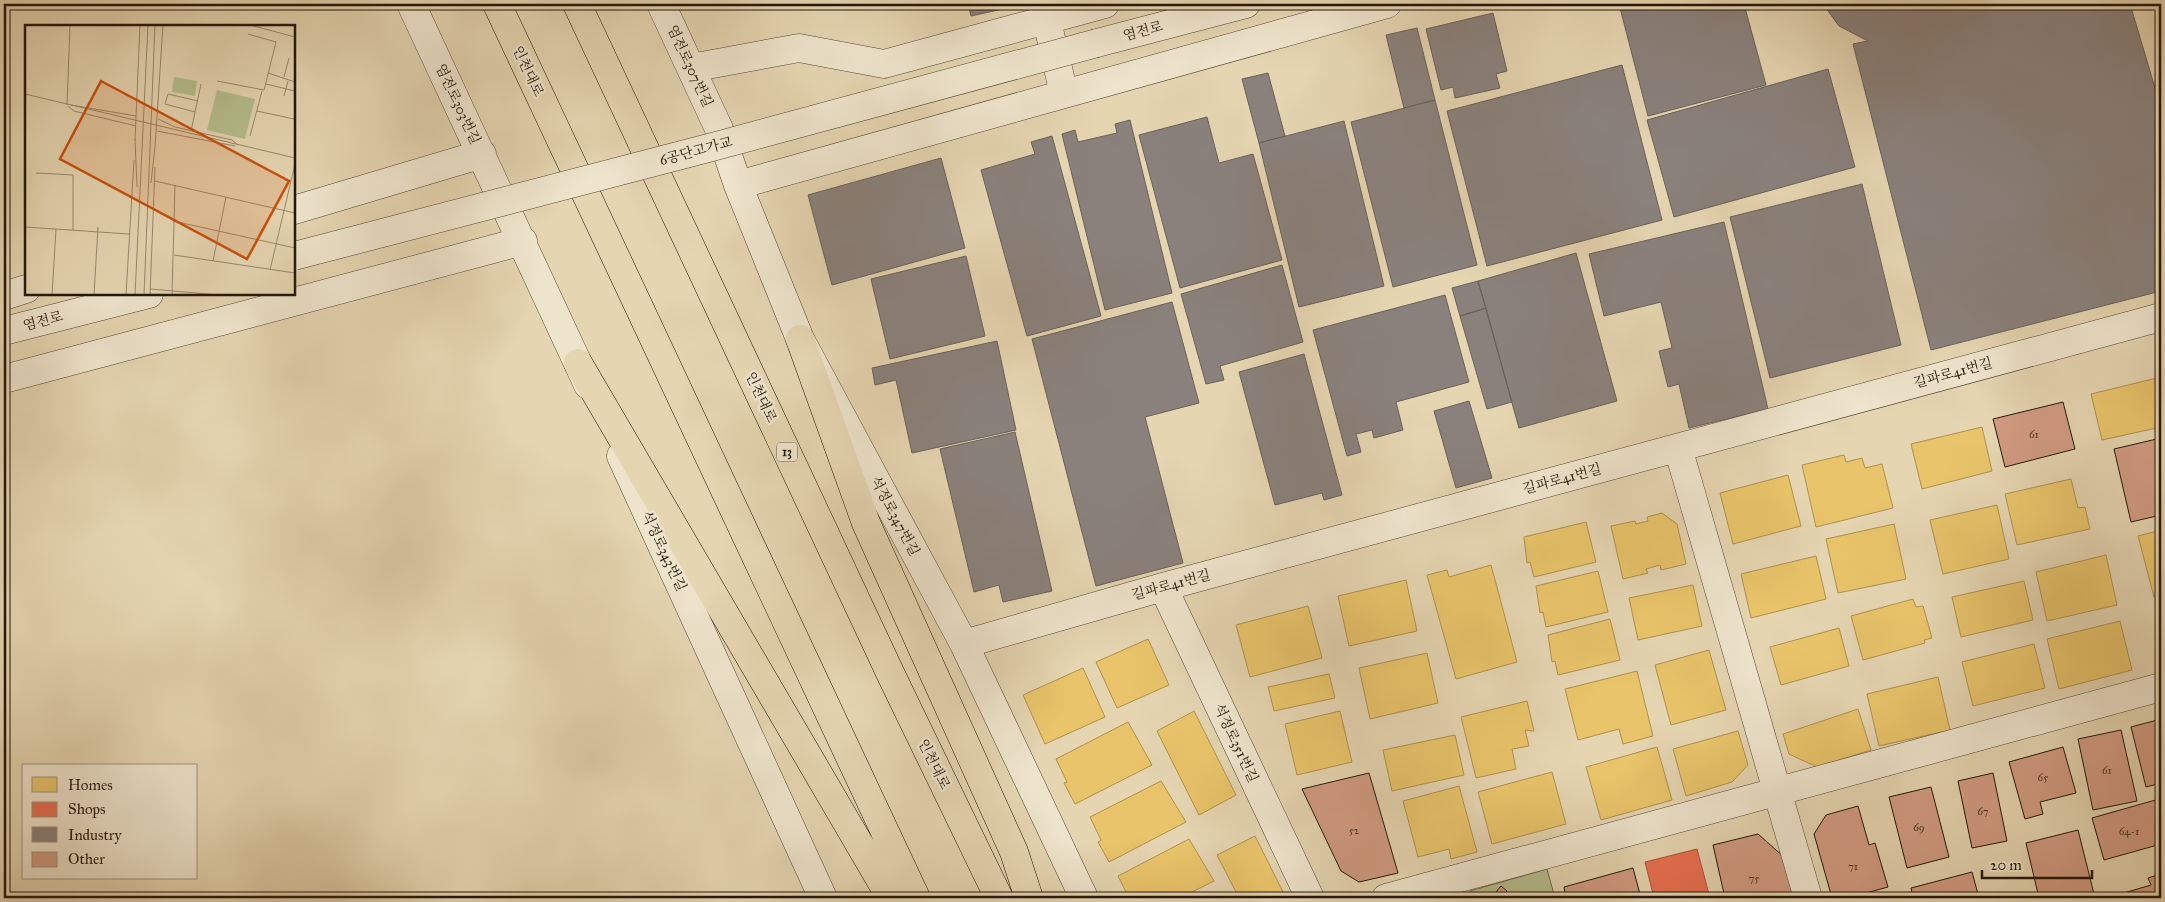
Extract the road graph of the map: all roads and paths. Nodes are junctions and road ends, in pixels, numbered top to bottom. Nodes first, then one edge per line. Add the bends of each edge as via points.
1 (411, 4) edge
2 (497, 4) edge
3 (577, 4) edge
4 (661, 4) edge
5 (1105, 4) edge
6 (1246, 4) edge
7 (1387, 4) edge
8 (1045, 12) edge
9 (1097, 43) joint
10 (691, 68) junction
11 (1064, 94) junction
12 (719, 129) joint
13 (482, 154) junction
14 (738, 185) junction
15 (506, 204) joint
16 (295, 210) edge
17 (523, 241) junction
18 (295, 256) edge
19 (25, 289) edge
20 (145, 295) edge
21 (4, 296) edge
22 (2161, 317) edge
23 (4, 331) edge
24 (800, 339) junction
25 (578, 363) junction
26 (4, 379) edge
27 (1678, 448) junction
28 (1162, 587) junction
29 (964, 644) junction
30 (2161, 687) edge
31 (1778, 792) junction
32 (823, 898) edge
33 (891, 898) edge
34 (916, 898) edge
35 (999, 898) edge
36 (1029, 898) edge
37 (1084, 898) edge
38 (1310, 898) edge
39 (1386, 898) edge
40 (1808, 898) edge

1 - 13 street, 염전로303번길
2 - 34 highway, 인천대로
3 - 35 highway, 인천대로 / 13
4 - 10 street, 염전로307번길
5 - 8 street
6 - 9 street, 염전로
7 - 11 street
8 - 10 street via 884,64 799,48
8 - 11 street
9 - 18 street, 6공단고가교, bridge
10 - 12 street, 염전로307번길
11 - 14 street
12 - 14 street, 석정로347번길
13 - 15 street, 염전로303번길
13 - 16 street
14 - 24 street, 석정로347번길
15 - 17 street, 석정로343번길
17 - 25 street, 석정로343번길
17 - 26 street
19 - 21 street
20 - 23 street, 염전로
22 - 27 street, 길파로41번길
24 - 29 street, 석정로347번길
24 - 36 highway via 866,523 1014,852
25 - 32 street, 석정로343번길
25 - 33 highway
27 - 28 street, 길파로41번길
27 - 31 street
28 - 29 street, 길파로41번길
28 - 38 street, 석정로351번길
29 - 37 street, 석정로347번길
30 - 31 street
31 - 39 street
31 - 40 street

